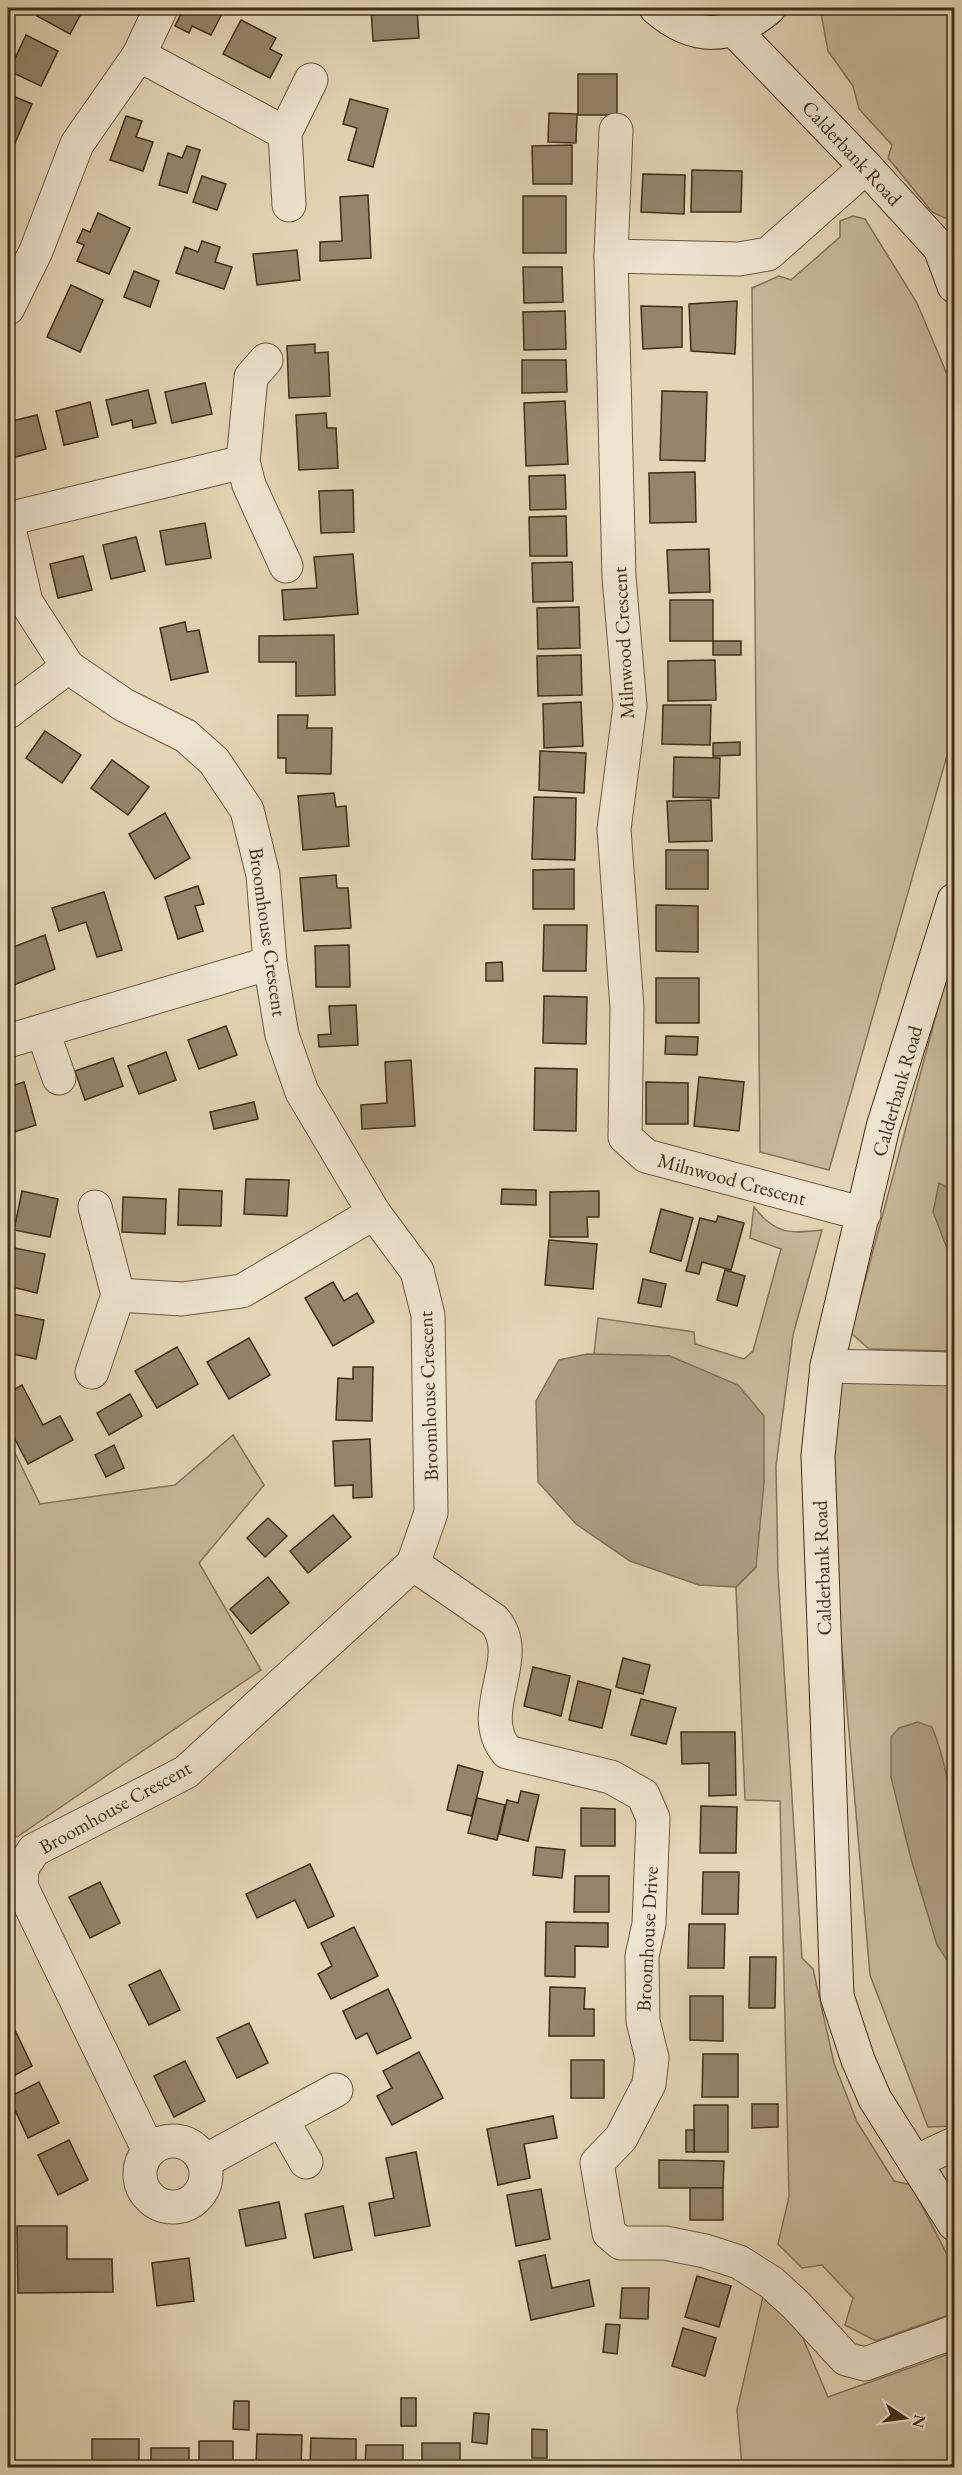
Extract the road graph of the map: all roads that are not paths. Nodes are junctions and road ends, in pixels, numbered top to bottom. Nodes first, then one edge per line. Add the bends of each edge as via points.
1 (161, 8) edge
2 (656, 8) edge
3 (769, 8) edge
4 (735, 31) junction
5 (139, 55) junction
6 (310, 80) dead end
7 (616, 130) dead end
8 (285, 133) junction
9 (866, 167) junction
10 (289, 205) dead end
11 (947, 244) edge
12 (611, 256) junction
13 (954, 286) edge
14 (8, 308) edge
15 (266, 360) dead end
16 (243, 462) junction
17 (8, 519) edge
18 (8, 524) edge
19 (286, 566) dead end
20 (68, 667) junction
21 (8, 712) edge
22 (954, 900) edge
23 (270, 963) junction
24 (43, 1032) junction
25 (8, 1041) edge
26 (59, 1078) dead end
27 (95, 1207) dead end
28 (374, 1213) junction
29 (864, 1214) junction
30 (118, 1295) junction
31 (827, 1366) junction
32 (954, 1369) edge
33 (92, 1372) dead end
34 (413, 1564) junction
35 (336, 2090) dead end
36 (282, 2120) junction
37 (954, 2144) edge
38 (149, 2151) junction
39 (204, 2161) junction
40 (306, 2162) dead end
41 (915, 2162) junction
42 (954, 2224) edge
43 (954, 2332) edge

1 - 5 street
2 - 4 street via 676,23 703,32
3 - 4 street
4 - 9 street, Calderbank Road
5 - 8 street
5 - 14 street via 77,144 36,251
6 - 8 street
7 - 12 street, Milnwood Crescent
8 - 10 street
9 - 11 street, Calderbank Road
9 - 12 street via 768,254 740,259
11 - 13 street, Calderbank Road
12 - 29 street, Milnwood Crescent via 619,577 630,706 614,829 627,1008 626,1137 646,1156
15 - 16 street via 251,377
16 - 17 street
16 - 19 street via 249,485
18 - 20 street, Broomhouse Crescent via 26,602
20 - 21 street
20 - 23 street, Broomhouse Crescent via 124,705 186,736 214,761 247,810 256,838
22 - 29 street, Calderbank Road via 883,1127
23 - 24 street
23 - 28 street, Broomhouse Crescent via 282,1035 302,1092
24 - 25 street
24 - 26 street
27 - 30 street
28 - 30 street via 242,1290 183,1299
28 - 34 street, Broomhouse Crescent via 417,1271 428,1315 431,1514
29 - 31 street, Calderbank Road
30 - 33 street
31 - 32 street
31 - 41 street, Calderbank Road via 818,1456 837,1996 875,2099
34 - 38 street, Broomhouse Crescent via 186,1772 34,1850 22,1868 21,1886
34 - 43 street, Broomhouse Drive via 503,1630 507,1647 494,1723 497,1740 507,1752 611,1777 644,1795 653,1818 649,1924 642,1956 643,2022 652,2058 649,2084 621,2138 597,2163 609,2233 621,2243 665,2243 739,2262 772,2283 846,2360 865,2364
35 - 36 street
36 - 39 street
36 - 40 street
37 - 41 street
38 - 39 street via 168,2140 180,2141 199,2152
38 - 39 street via 142,2160 141,2182 152,2200 173,2207 193,2201 201,2193 206,2183
41 - 42 street, Calderbank Road

